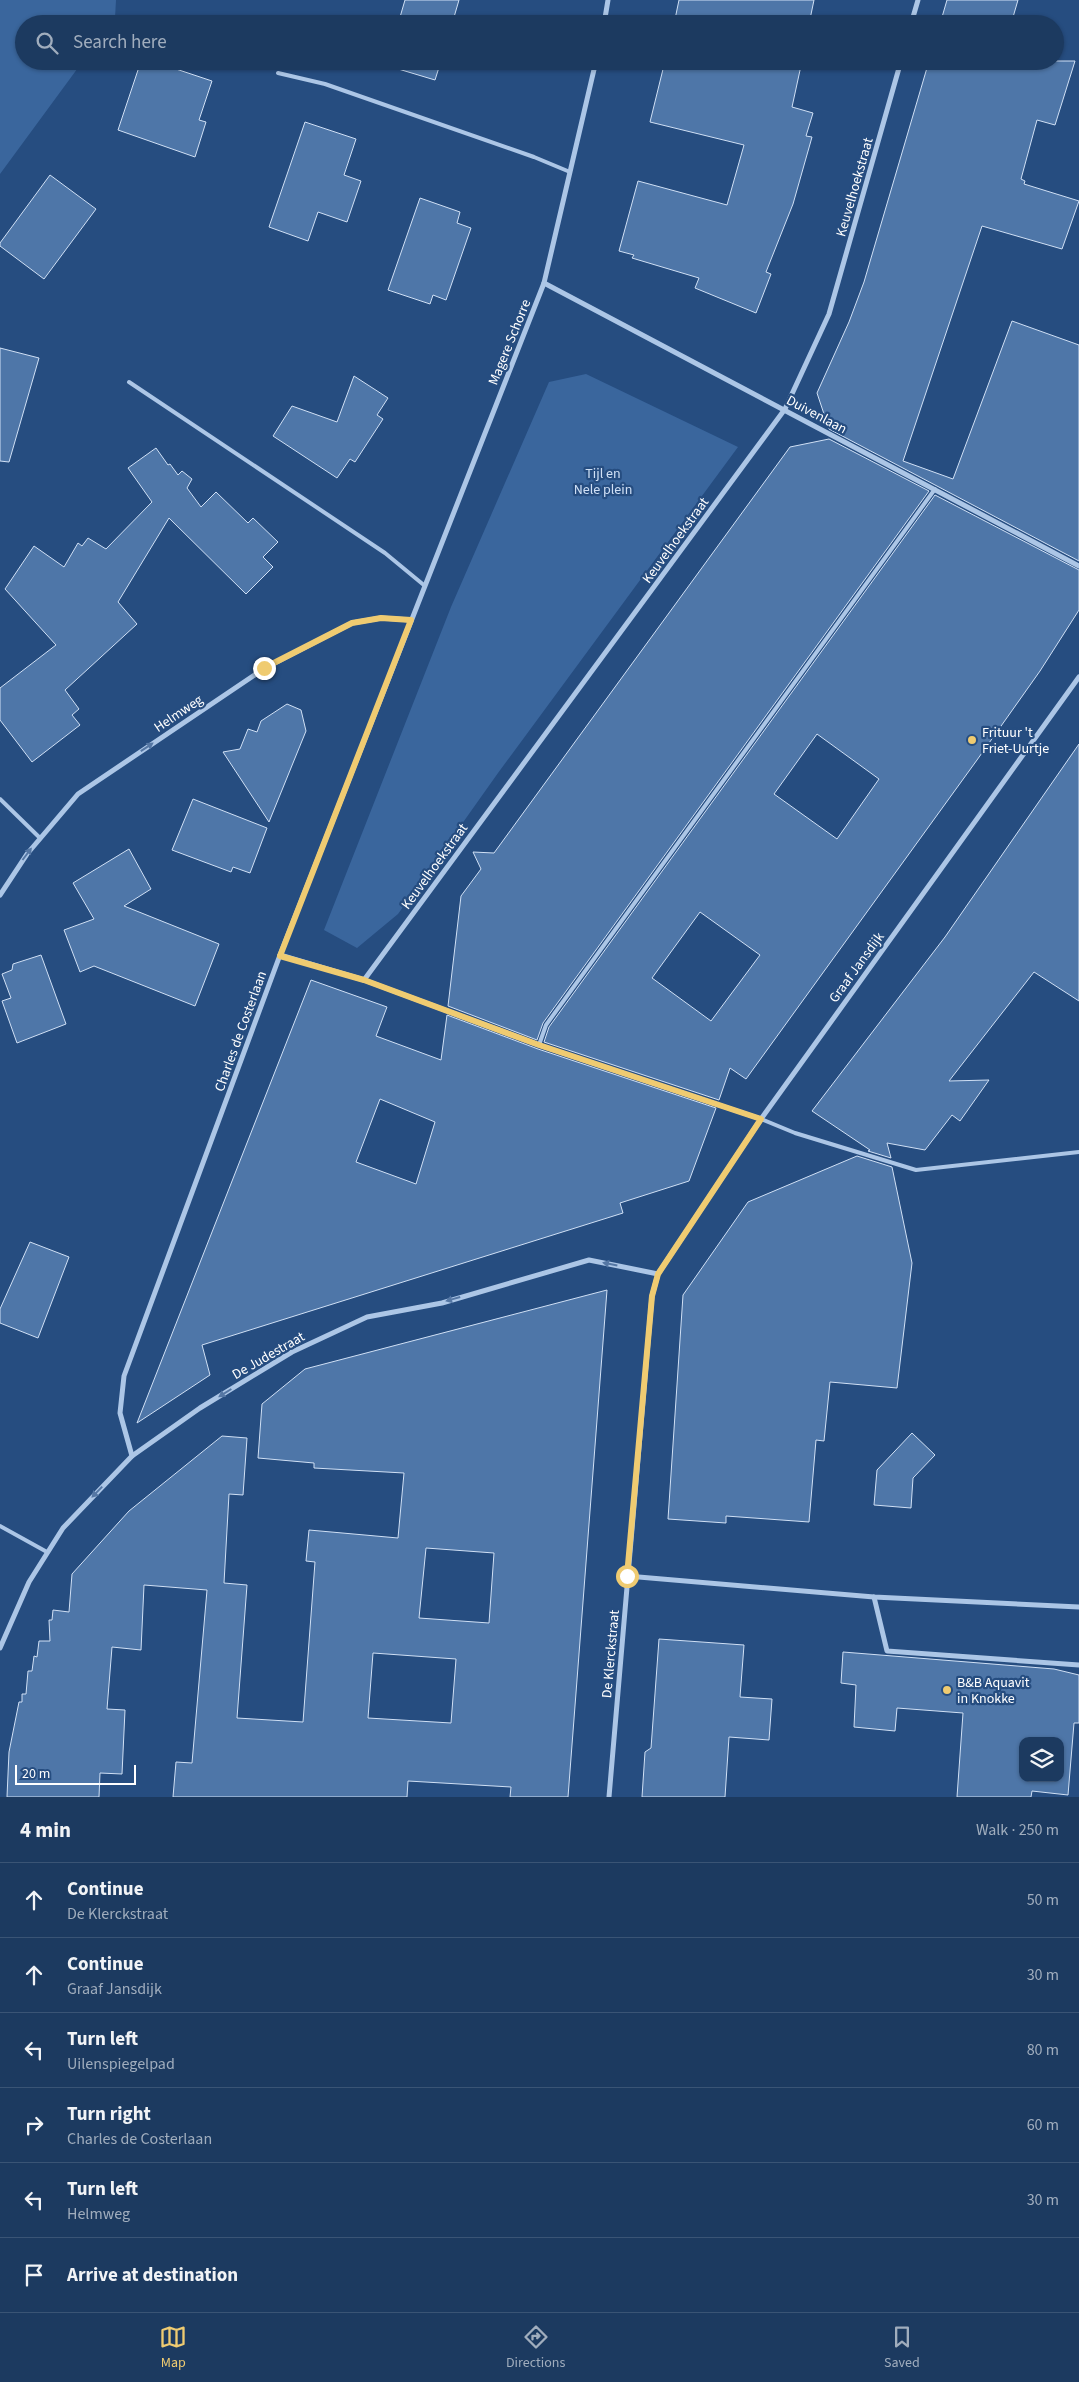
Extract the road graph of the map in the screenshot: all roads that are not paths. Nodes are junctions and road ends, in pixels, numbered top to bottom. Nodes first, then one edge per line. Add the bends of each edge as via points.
1 (608, 0) edge
2 (918, 0) edge
3 (606, 15) edge
4 (914, 15) edge
5 (594, 70) edge
6 (898, 70) edge
7 (278, 73) dead end
8 (570, 172) junction
9 (544, 283) junction
10 (129, 382) dead end
11 (785, 410) junction
12 (936, 489) junction
13 (1079, 566) edge
14 (425, 586) junction
15 (411, 620) junction
16 (1079, 677) edge
17 (0, 799) edge
18 (40, 838) junction
19 (0, 895) edge
20 (280, 956) junction
21 (364, 980) junction
22 (539, 1045) junction
23 (761, 1119) junction
24 (1079, 1152) edge
25 (658, 1274) junction
26 (132, 1456) junction
27 (0, 1526) edge
28 (47, 1552) junction
29 (627, 1576) junction
30 (874, 1596) junction
31 (1079, 1606) edge
32 (0, 1648) edge
33 (1079, 1665) edge
34 (609, 1797) edge

1 - 3 street
2 - 4 street
5 - 8 street, Magere Schorre
6 - 11 street, Keuvelhoekstraat via 829,314
7 - 8 lane via 325,84
8 - 9 street, Magere Schorre
9 - 11 street, Duivenlaan
9 - 14 street, Magere Schorre
10 - 14 lane via 385,553
11 - 12 street, Duivenlaan
11 - 21 street, Keuvelhoekstraat
12 - 13 street, Duivenlaan
12 - 22 lane via 546,1025
14 - 15 street, Magere Schorre
18 -> 15 street, Helmweg via 78,794 264,668 352,623 381,618
15 - 20 street, Charles de Costerlaan
16 - 23 street, Graaf Jansdijk
17 - 18 lane
19 -> 18 street, Helmweg
20 - 21 street
20 - 26 street, Charles de Costerlaan via 124,1376 120,1413
21 - 22 street
22 - 23 street
23 - 24 lane via 795,1133 916,1170
23 - 25 street, Graaf Jansdijk
25 -> 26 street, De Judestraat via 589,1260 442,1303 367,1317 292,1352 200,1408
25 - 29 street, De Klerckstraat via 652,1296
26 -> 28 street, De Judestraat via 63,1528
27 - 28 lane
28 - 32 street, De Judestraat via 29,1582
29 - 30 street
29 - 34 street, De Klerckstraat
30 - 31 street
30 - 33 street via 887,1651

